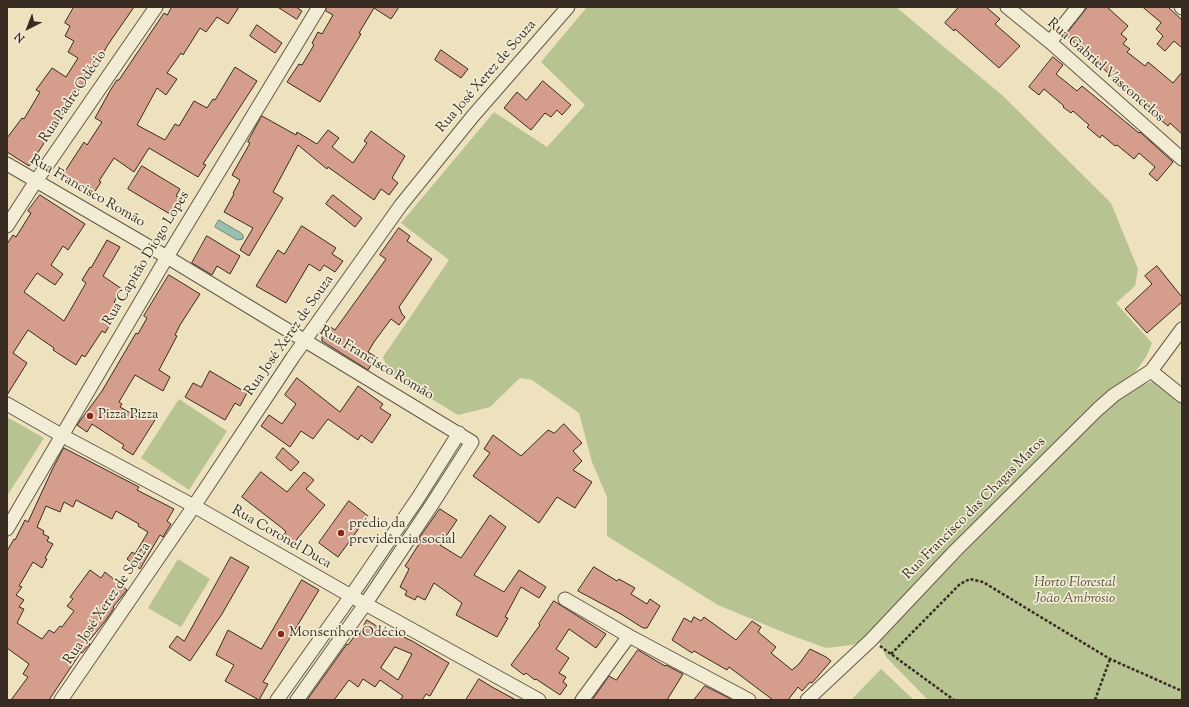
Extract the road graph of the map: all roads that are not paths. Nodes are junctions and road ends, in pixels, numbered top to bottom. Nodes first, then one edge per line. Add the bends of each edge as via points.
1 (156, 7) edge
2 (319, 7) edge
3 (568, 7) edge
4 (1007, 7) edge
5 (1078, 7) edge
6 (1050, 42) junction
7 (1182, 159) edge
8 (7, 164) edge
9 (36, 181) junction
10 (7, 226) edge
11 (167, 257) junction
12 (1182, 330) edge
13 (305, 340) junction
14 (1151, 371) junction
15 (1182, 396) edge
16 (7, 404) edge
17 (459, 433) junction
18 (61, 435) junction
19 (418, 498) junction
20 (194, 506) junction
21 (431, 506) junction
22 (7, 529) edge
23 (352, 596) junction
24 (565, 599) dead end
25 (366, 604) junction
26 (629, 636) junction
27 (288, 684) junction
28 (300, 696) edge
29 (534, 699) edge
30 (61, 700) edge
31 (277, 700) edge
32 (582, 700) edge
33 (749, 700) edge
34 (807, 700) edge

1 - 9 street, Rua Padre Odécio
2 - 11 street, Rua Capitão Diogo Lopes
3 - 13 street, Rua José Xerez de Souza via 473,116 401,205
4 - 6 street, Rua Gabriel Vasconcelos
5 - 6 street
6 - 7 street, Rua Gabriel Vasconcelos
8 - 9 street, Rua Francisco Romão
9 - 10 street, Rua Padre Odécio
9 - 11 street, Rua Francisco Romão
11 - 13 street, Rua Francisco Romão
11 - 18 street, Rua Capitão Diogo Lopes
12 - 14 street, Rua Francisco das Chagas Matos
13 - 17 street, Rua Francisco Romão
13 - 20 street, Rua José Xerez de Souza
14 - 15 street
14 - 34 street, Rua Francisco das Chagas Matos via 1114,395 1098,409 955,551 871,640
16 - 18 street, Rua Coronel Duca
17 - 19 street
17 - 21 street, Rua Francisco Romão via 472,442
18 - 20 street, Rua Coronel Duca
18 - 22 street, Rua Capitão Diogo Lopes
19 - 21 street
19 - 23 street
20 - 23 street, Rua Coronel Duca
20 - 30 street, Rua José Xerez de Souza
21 - 25 street
23 - 25 street, Rua Coronel Duca
23 - 27 street
24 - 26 street
25 - 28 street
25 - 29 street, Rua Coronel Duca
26 - 32 street
26 - 33 street
27 - 28 street
27 - 31 street

